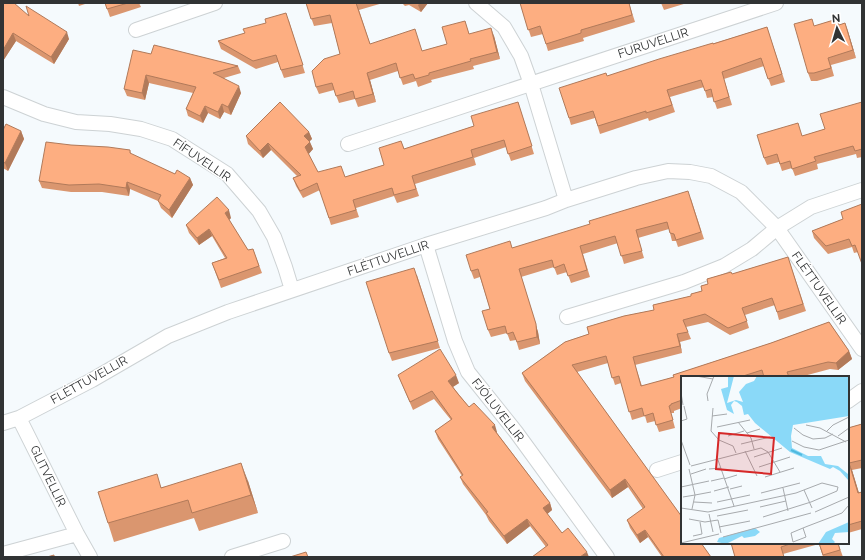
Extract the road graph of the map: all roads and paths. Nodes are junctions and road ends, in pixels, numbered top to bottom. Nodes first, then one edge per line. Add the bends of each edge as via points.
1 (215, 3) edge
2 (476, 3) edge
3 (776, 3) edge
4 (136, 30) dead end
5 (531, 84) junction
6 (3, 97) edge
7 (348, 144) dead end
8 (862, 190) edge
9 (566, 200) junction
10 (777, 228) junction
11 (426, 245) junction
12 (292, 290) junction
13 (567, 317) dead end
14 (862, 349) edge
15 (862, 390) edge
16 (849, 400) edge
17 (20, 418) junction
18 (3, 423) edge
19 (681, 462) edge
20 (657, 470) dead end
21 (76, 534) junction
22 (283, 541) dead end
23 (3, 554) edge
24 (90, 557) edge
25 (232, 557) edge
26 (607, 557) edge

1 - 4 street
2 - 5 street via 504,27 521,56
3 - 5 street, FURUVELLIR
5 - 7 street, FURUVELLIR
5 - 9 street
6 - 12 street, FÍFUVELLIR via 44,114 76,122 141,129 172,139 227,174 259,211 274,237
8 - 10 street via 811,207
9 - 10 street, FLÉTTUVELLIR via 636,178 668,171 690,172 711,176 741,192
9 - 11 street, FLÉTTUVELLIR
10 - 13 street via 752,249 724,266 684,282
10 - 14 street, FLÉTTUVELLIR
11 - 12 street, FLÉTTUVELLIR
11 - 26 street, FJÓLUVELLIR via 455,340 468,372 516,432
12 - 17 street, FLÉTTUVELLIR via 168,336
15 - 16 street
17 - 18 street, FLÉTTUVELLIR
17 - 21 street, GLITVELLIR
19 - 20 street
21 - 23 street
21 - 24 street, GLITVELLIR
22 - 25 street

